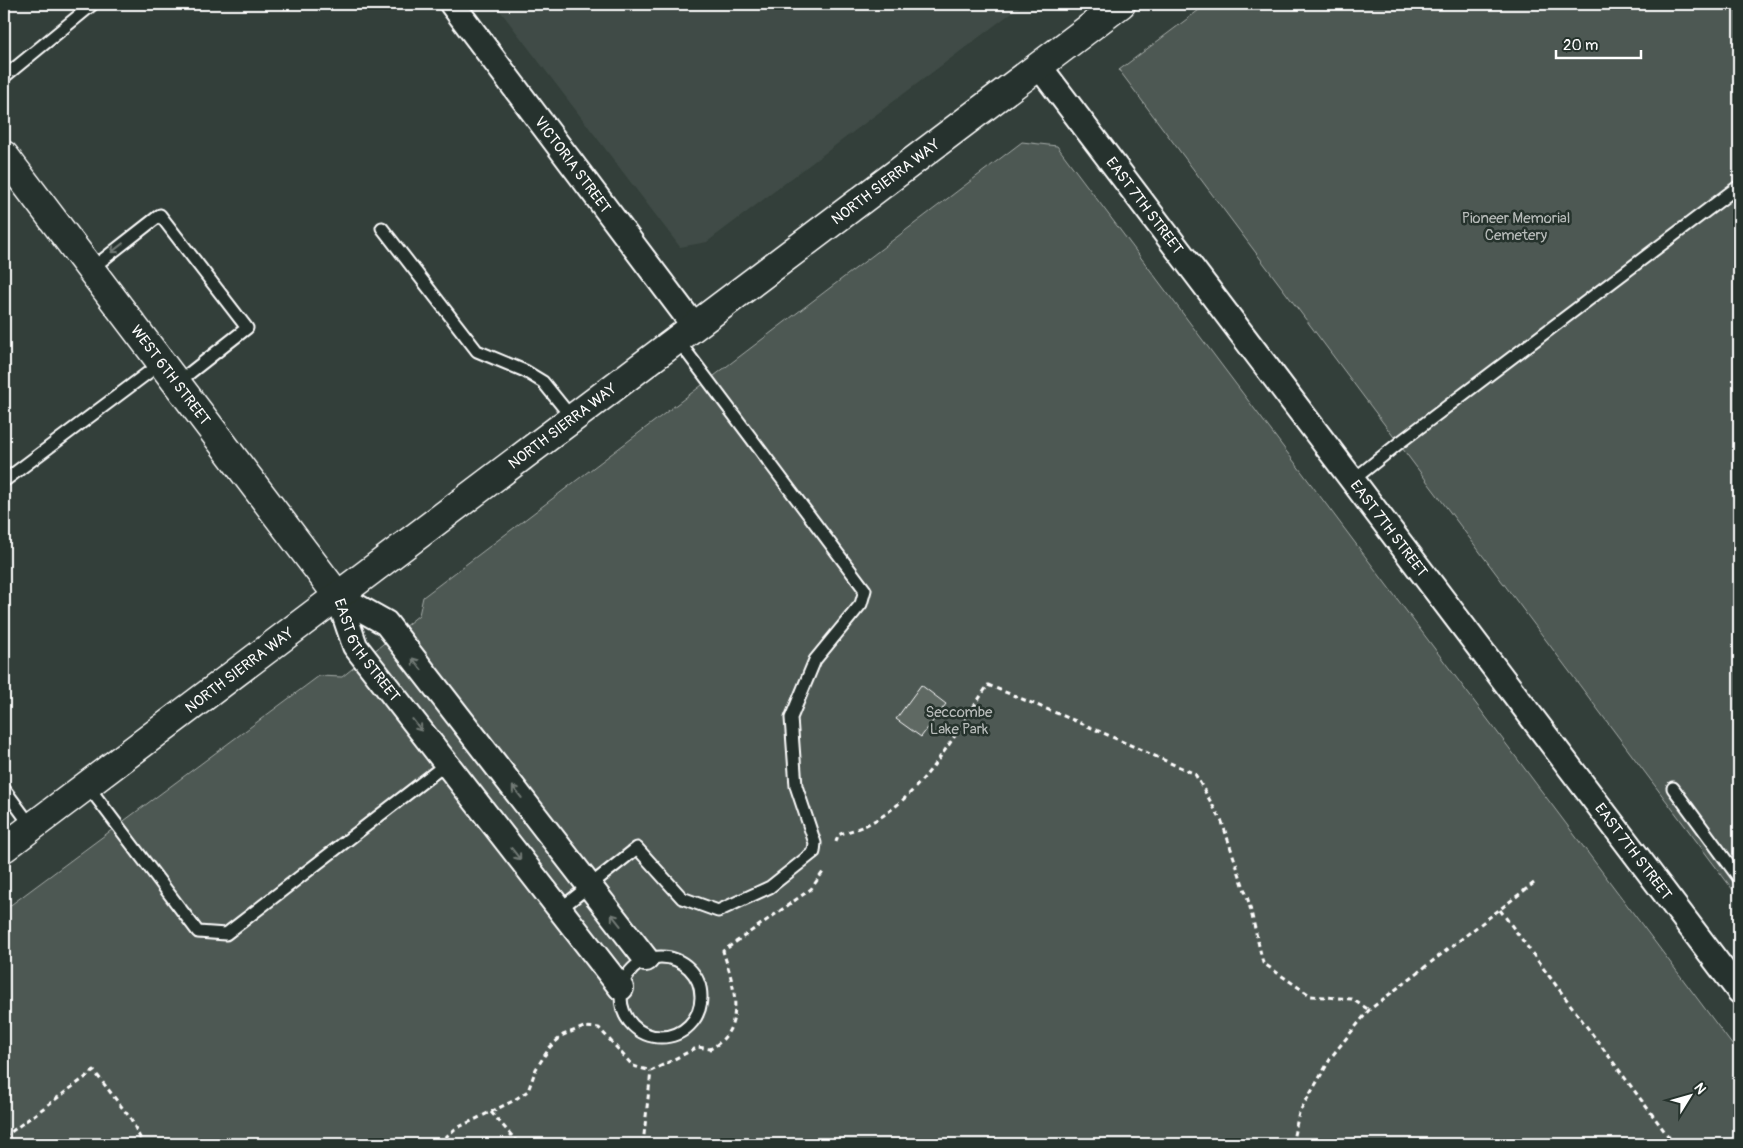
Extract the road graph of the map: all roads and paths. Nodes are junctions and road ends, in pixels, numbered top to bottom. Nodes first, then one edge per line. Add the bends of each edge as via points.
1 (93, 4) edge
2 (452, 4) edge
3 (1121, 4) edge
4 (1039, 66) junction
5 (4, 77) edge
6 (4, 154) edge
7 (1739, 186) edge
8 (382, 228) dead end
9 (90, 269) junction
10 (685, 333) junction
11 (169, 373) junction
12 (572, 418) junction
13 (1353, 480) junction
14 (4, 481) edge
15 (338, 596) junction
16 (446, 764) junction
17 (86, 785) junction
18 (1672, 788) dead end
19 (4, 789) edge
20 (32, 826) junction
21 (835, 844) dead end
22 (4, 848) edge
23 (826, 869) dead end
24 (1739, 878) edge
25 (1534, 883) dead end
26 (590, 886) junction
27 (560, 909) junction
28 (1500, 910) junction
29 (646, 959) junction
30 (621, 988) junction
31 (1739, 991) edge
32 (1369, 1010) junction
33 (651, 1071) junction
34 (491, 1112) junction
35 (4, 1137) edge
36 (143, 1144) edge
37 (438, 1144) edge
38 (518, 1144) edge
39 (643, 1144) edge
40 (1292, 1144) edge
41 (1674, 1144) edge

1 - 5 lane
2 - 10 street, VICTORIA STREET
3 - 4 street, NORTH SIERRA WAY
4 - 10 street, NORTH SIERRA WAY
4 - 13 street, EAST 7TH STREET
6 - 9 street, WEST 6TH STREET
7 - 13 lane
8 - 12 lane via 477,351 525,371 542,382
9 - 11 street, WEST 6TH STREET
11 -> 9 lane via 248,328 160,215
10 - 12 street, NORTH SIERRA WAY
10 - 26 lane via 865,590 861,604 815,660 791,718 796,786 815,843 814,852 770,887 718,911 682,898 638,848
11 - 14 lane
11 - 15 street, WEST 6TH STREET
12 - 15 street, NORTH SIERRA WAY
13 - 31 street, EAST 7TH STREET
15 -> 16 street, EAST 6TH STREET via 355,646
15 - 17 street, NORTH SIERRA WAY
26 -> 15 street, EAST 6TH STREET via 386,623
16 - 17 lane via 226,934 198,932
16 -> 27 street, EAST 6TH STREET
17 - 20 street, NORTH SIERRA WAY
18 - 24 lane
19 - 20 lane
20 - 22 street, NORTH SIERRA WAY
21 - 32 path via 838,835 870,824 904,800 932,767 988,685 1195,774 1222,822 1249,903 1263,963 1311,996 1352,999
23 - 33 path via 811,888 723,952 733,981 736,1010 730,1029 720,1043 710,1049 698,1047
25 - 28 path
26 - 27 lane
29 -> 26 street, EAST 6TH STREET
27 - 30 street, EAST 6TH STREET
28 - 32 path
28 - 41 path
29 - 30 lane via 626,976
29 - 30 lane via 659,956 673,958 694,973 702,999 692,1024 670,1037 643,1034 624,1015
32 - 40 path via 1332,1056 1299,1113
33 - 34 path via 633,1066 599,1028 584,1027 563,1035 550,1047 528,1090
33 - 39 path
34 - 37 path via 455,1129
34 - 38 path
35 - 36 path via 94,1071 131,1119

